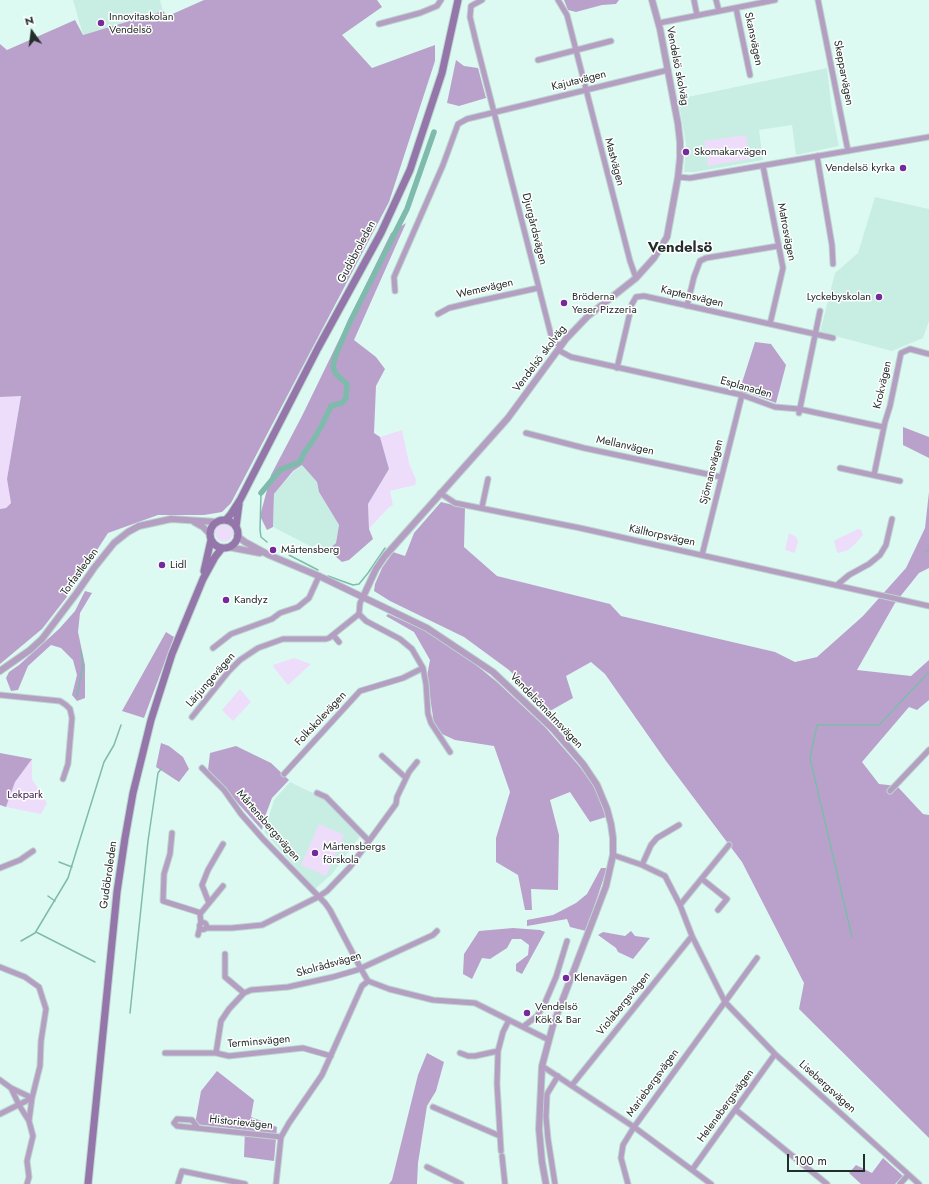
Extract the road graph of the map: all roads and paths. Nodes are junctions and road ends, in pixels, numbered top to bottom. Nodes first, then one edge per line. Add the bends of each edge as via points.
1 (441, 0) edge
2 (458, 0) edge
3 (482, 0) edge
4 (558, 0) edge
5 (652, 0) edge
6 (694, 0) edge
7 (716, 0) edge
8 (776, 0) edge
9 (818, 0) edge
10 (736, 8) junction
11 (718, 11) junction
12 (697, 15) junction
13 (659, 23) junction
14 (379, 24) dead end
15 (611, 41) dead end
16 (576, 50) junction
17 (538, 60) dead end
18 (665, 70) junction
19 (750, 75) dead end
20 (585, 90) junction
21 (495, 112) junction
22 (929, 137) edge
23 (848, 151) junction
24 (817, 156) junction
25 (763, 166) junction
26 (678, 177) junction
27 (778, 246) junction
28 (833, 264) dead end
29 (636, 278) junction
30 (538, 288) junction
31 (395, 291) dead end
32 (687, 306) junction
33 (820, 311) dead end
34 (438, 314) dead end
35 (770, 324) junction
36 (816, 334) junction
37 (833, 338) dead end
38 (560, 348) junction
39 (929, 354) edge
40 (617, 368) junction
41 (742, 395) junction
42 (799, 411) junction
43 (883, 427) junction
44 (526, 433) dead end
45 (840, 468) dead end
46 (874, 475) junction
47 (721, 477) junction
48 (488, 479) dead end
49 (900, 482) dead end
50 (440, 493) junction
51 (240, 500) junction
52 (482, 507) junction
53 (892, 519) dead end
54 (226, 520) junction
55 (193, 521) junction
56 (217, 522) junction
57 (236, 527) junction
58 (237, 536) junction
59 (210, 537) junction
60 (225, 547) junction
61 (269, 555) junction
62 (702, 555) junction
63 (320, 576) junction
64 (203, 579) junction
65 (837, 585) junction
66 (363, 597) junction
67 (929, 606) edge
68 (359, 614) junction
69 (272, 619) junction
70 (273, 626) dead end
71 (333, 635) junction
72 (339, 642) dead end
73 (213, 648) dead end
74 (423, 668) junction
75 (0, 671) edge
76 (0, 692) edge
77 (192, 717) dead end
78 (929, 750) edge
79 (450, 752) dead end
80 (382, 756) dead end
81 (417, 762) dead end
82 (202, 768) dead end
83 (284, 774) dead end
84 (406, 778) junction
85 (63, 779) dead end
86 (890, 791) dead end
87 (318, 793) dead end
88 (679, 825) dead end
89 (172, 833) dead end
90 (368, 840) junction
91 (223, 844) dead end
92 (729, 845) dead end
93 (33, 851) dead end
94 (612, 855) junction
95 (642, 865) junction
96 (0, 868) edge
97 (702, 879) junction
98 (223, 886) dead end
99 (318, 897) junction
100 (209, 903) junction
101 (680, 905) junction
102 (718, 910) dead end
103 (201, 912) junction
104 (201, 925) junction
105 (437, 931) dead end
106 (198, 935) dead end
107 (692, 936) junction
108 (567, 941) dead end
109 (225, 954) dead end
110 (757, 958) dead end
111 (0, 967) edge
112 (361, 969) junction
113 (368, 981) junction
114 (244, 993) junction
115 (725, 1002) junction
116 (509, 1020) junction
117 (524, 1026) junction
118 (549, 1040) junction
119 (498, 1050) junction
120 (165, 1052) dead end
121 (216, 1053) junction
122 (460, 1053) dead end
123 (775, 1054) junction
124 (331, 1056) junction
125 (542, 1066) junction
126 (558, 1076) junction
127 (0, 1080) edge
128 (572, 1085) junction
129 (11, 1088) junction
130 (32, 1098) junction
131 (19, 1105) junction
132 (433, 1107) dead end
133 (736, 1110) junction
134 (0, 1114) edge
135 (29, 1122) junction
136 (634, 1127) junction
137 (198, 1128) dead end
138 (500, 1136) junction
139 (281, 1137) junction
140 (427, 1167) dead end
141 (692, 1170) junction
142 (908, 1175) junction
143 (27, 1184) edge
144 (88, 1184) edge
145 (178, 1184) edge
146 (245, 1184) edge
147 (276, 1184) edge
148 (461, 1184) edge
149 (505, 1184) edge
150 (546, 1184) edge
151 (555, 1184) edge
152 (628, 1184) edge
153 (711, 1184) edge
154 (827, 1184) edge
155 (900, 1184) edge
156 (919, 1184) edge

1 - 14 street via 437,6 420,13
2 - 51 main road, Gudöbroleden via 442,73 410,170 381,233 318,348
3 - 21 street, Djurgårdsvägen via 472,6 470,17
4 - 16 street, Mastvägen via 567,15
5 - 13 street, Vendelsö skolväg
6 - 12 street
7 - 11 street
8 - 10 street, Skansvägen
9 - 23 street, Skepparvägen
10 - 11 street, Skansvägen
10 - 19 street, Skansvägen
11 - 12 street, Skansvägen
12 - 13 street, Skansvägen
13 - 18 street, Vendelsö skolväg
15 - 16 street
16 - 17 street
16 - 20 street, Mastvägen
18 - 20 street, Kajutavägen
18 - 26 street, Vendelsö skolväg via 678,124
20 - 21 street, Kajutavägen
20 - 29 street, Mastvägen
21 - 30 street, Djurgårdsvägen
21 - 31 street via 458,124 394,277
22 - 23 street
23 - 24 street
24 - 25 street
24 - 28 street
25 - 26 street via 690,178
25 - 27 street, Matrosvägen
26 - 29 street, Vendelsö skolväg via 666,237 654,258
27 - 32 street via 700,261
27 - 35 street, Matrosvägen via 783,268
29 - 38 street, Vendelsö skolväg via 588,316
30 - 34 street, Wemevägen via 449,308
30 - 38 street, Djurgårdsvägen via 552,339
32 - 35 street, Kaptensvägen
32 - 40 street, Kaptensvägen via 644,296 636,297 632,304
33 - 36 street
35 - 36 street, Kaptensvägen
36 - 37 street, Kaptensvägen
36 - 42 street
38 - 40 street, Esplanaden via 572,357
38 - 50 street, Vendelsö skolväg via 508,418
39 - 43 street, Krokvägen via 910,349 902,353
40 - 41 street, Esplanaden
41 - 42 street, Esplanaden via 775,407
41 - 47 street, Sjömansvägen
42 - 43 street, Esplanaden
43 - 46 street
44 - 47 street, Mellanvägen
45 - 46 street
46 - 49 street
47 - 62 street, Sjömansvägen
48 - 52 street
50 - 52 street, Källtorpsvägen via 455,503
50 - 66 street, Vendelsö skolväg via 385,556
51 - 54 main road, Gudöbroleden
51 - 57 main road, Gudöbroleden
52 - 62 street, Källtorpsvägen
53 - 65 street via 886,545 880,555
54 - 56 main road
54 - 57 main road
55 - 56 street, Torfastleden
55 - 59 street
55 - 75 street, Torfastleden via 171,519 139,526 128,532 114,543 42,639
56 - 59 main road via 213,525
57 - 58 main road
58 - 60 main road via 233,544
58 - 61 street, Vendelsömalmsvägen
59 - 60 main road via 214,544
59 - 64 main road, Gudöbroleden
60 - 61 street, Vendelsömalmsvägen
60 - 64 main road, Gudöbroleden via 215,557
61 - 63 street, Vendelsömalmsvägen
62 - 65 street, Källtorpsvägen
63 - 66 street, Vendelsömalmsvägen
63 - 69 street via 309,598 298,607 280,613
64 - 144 main road, Gudöbroleden via 184,622 159,694 128,820 114,913
65 - 67 street, Källtorpsvägen
66 - 68 street
66 - 94 street, Vendelsömalmsvägen via 427,628 493,672 553,729 597,784 611,824
68 - 71 street, Lärjungevägen
68 - 74 street via 366,621 412,648
69 - 70 street
69 - 73 street via 232,634
71 - 72 street
71 - 77 street, Lärjungevägen via 326,639 283,639 258,648 229,671
74 - 79 street via 428,714
74 - 83 street, Folkskolevägen via 403,678 360,691
76 - 85 street via 66,704 72,718 68,764
78 - 86 street
80 - 84 street
81 - 84 street
82 - 99 street, Mårtensbergsvägen via 224,790 263,839
84 - 90 street via 396,804
87 - 90 street via 326,797
88 - 95 street via 657,838
89 - 103 street via 170,854 164,874 164,901
90 - 99 street via 350,867
91 - 100 street via 202,885
92 - 97 street
93 - 96 street via 20,860
94 - 95 street, Lisebergsvägen
94 - 118 street, Vendelsömalmsvägen via 606,886
95 - 101 street, Lisebergsvägen via 665,876
97 - 101 street
97 - 102 street via 727,899
98 - 100 street
99 - 104 street via 262,925 203,930
99 - 112 street, Mårtensbergsvägen via 330,910
100 - 103 street
101 - 107 street, Lisebergsvägen
103 - 104 street
104 - 106 street
105 - 112 street, Skolrådsvägen
107 - 115 street, Lisebergsvägen
107 - 128 street, Violabergsvägen
108 - 117 street via 544,1006 537,1016
109 - 114 street via 225,977
110 - 115 street
111 - 130 street via 24,977 39,987 46,1009 40,1041 40,1066
112 - 113 street, Mårtensbergsvägen
112 - 114 street, Skolrådsvägen via 288,987 251,990
113 - 116 street via 433,1000 475,1003
113 - 124 street via 362,986
114 - 121 street via 221,1021
115 - 123 street, Lisebergsvägen
115 - 136 street, Mariebergsvägen
116 - 117 street
116 - 119 street
117 - 118 street
118 - 125 street, Vendelsömalmsvägen
119 - 122 street via 475,1056
119 - 138 street
120 - 121 street, Terminsvägen
121 - 124 street, Terminsvägen via 229,1056 303,1048
123 - 133 street, Helenebergsvägen
123 - 142 street, Lisebergsvägen
124 - 139 street via 322,1075
125 - 126 street
125 - 150 street, Vendelsömalmsvägen via 539,1129
126 - 128 street
126 - 151 street via 547,1094 546,1117
127 - 129 street
128 - 136 street
129 - 130 street
129 - 131 street
130 - 131 street
130 - 135 street
131 - 134 street
131 - 135 street
132 - 138 street
133 - 141 street, Helenebergsvägen
133 - 154 street
135 - 143 street via 33,1136 27,1161
136 - 141 street
136 - 152 street, Mariebergsvägen via 623,1145 621,1158
137 - 139 street, Historievägen
138 - 149 street
139 - 147 street
140 - 148 street
141 - 153 street
142 - 155 street
142 - 156 street, Lisebergsvägen
145 - 146 street via 182,1171

